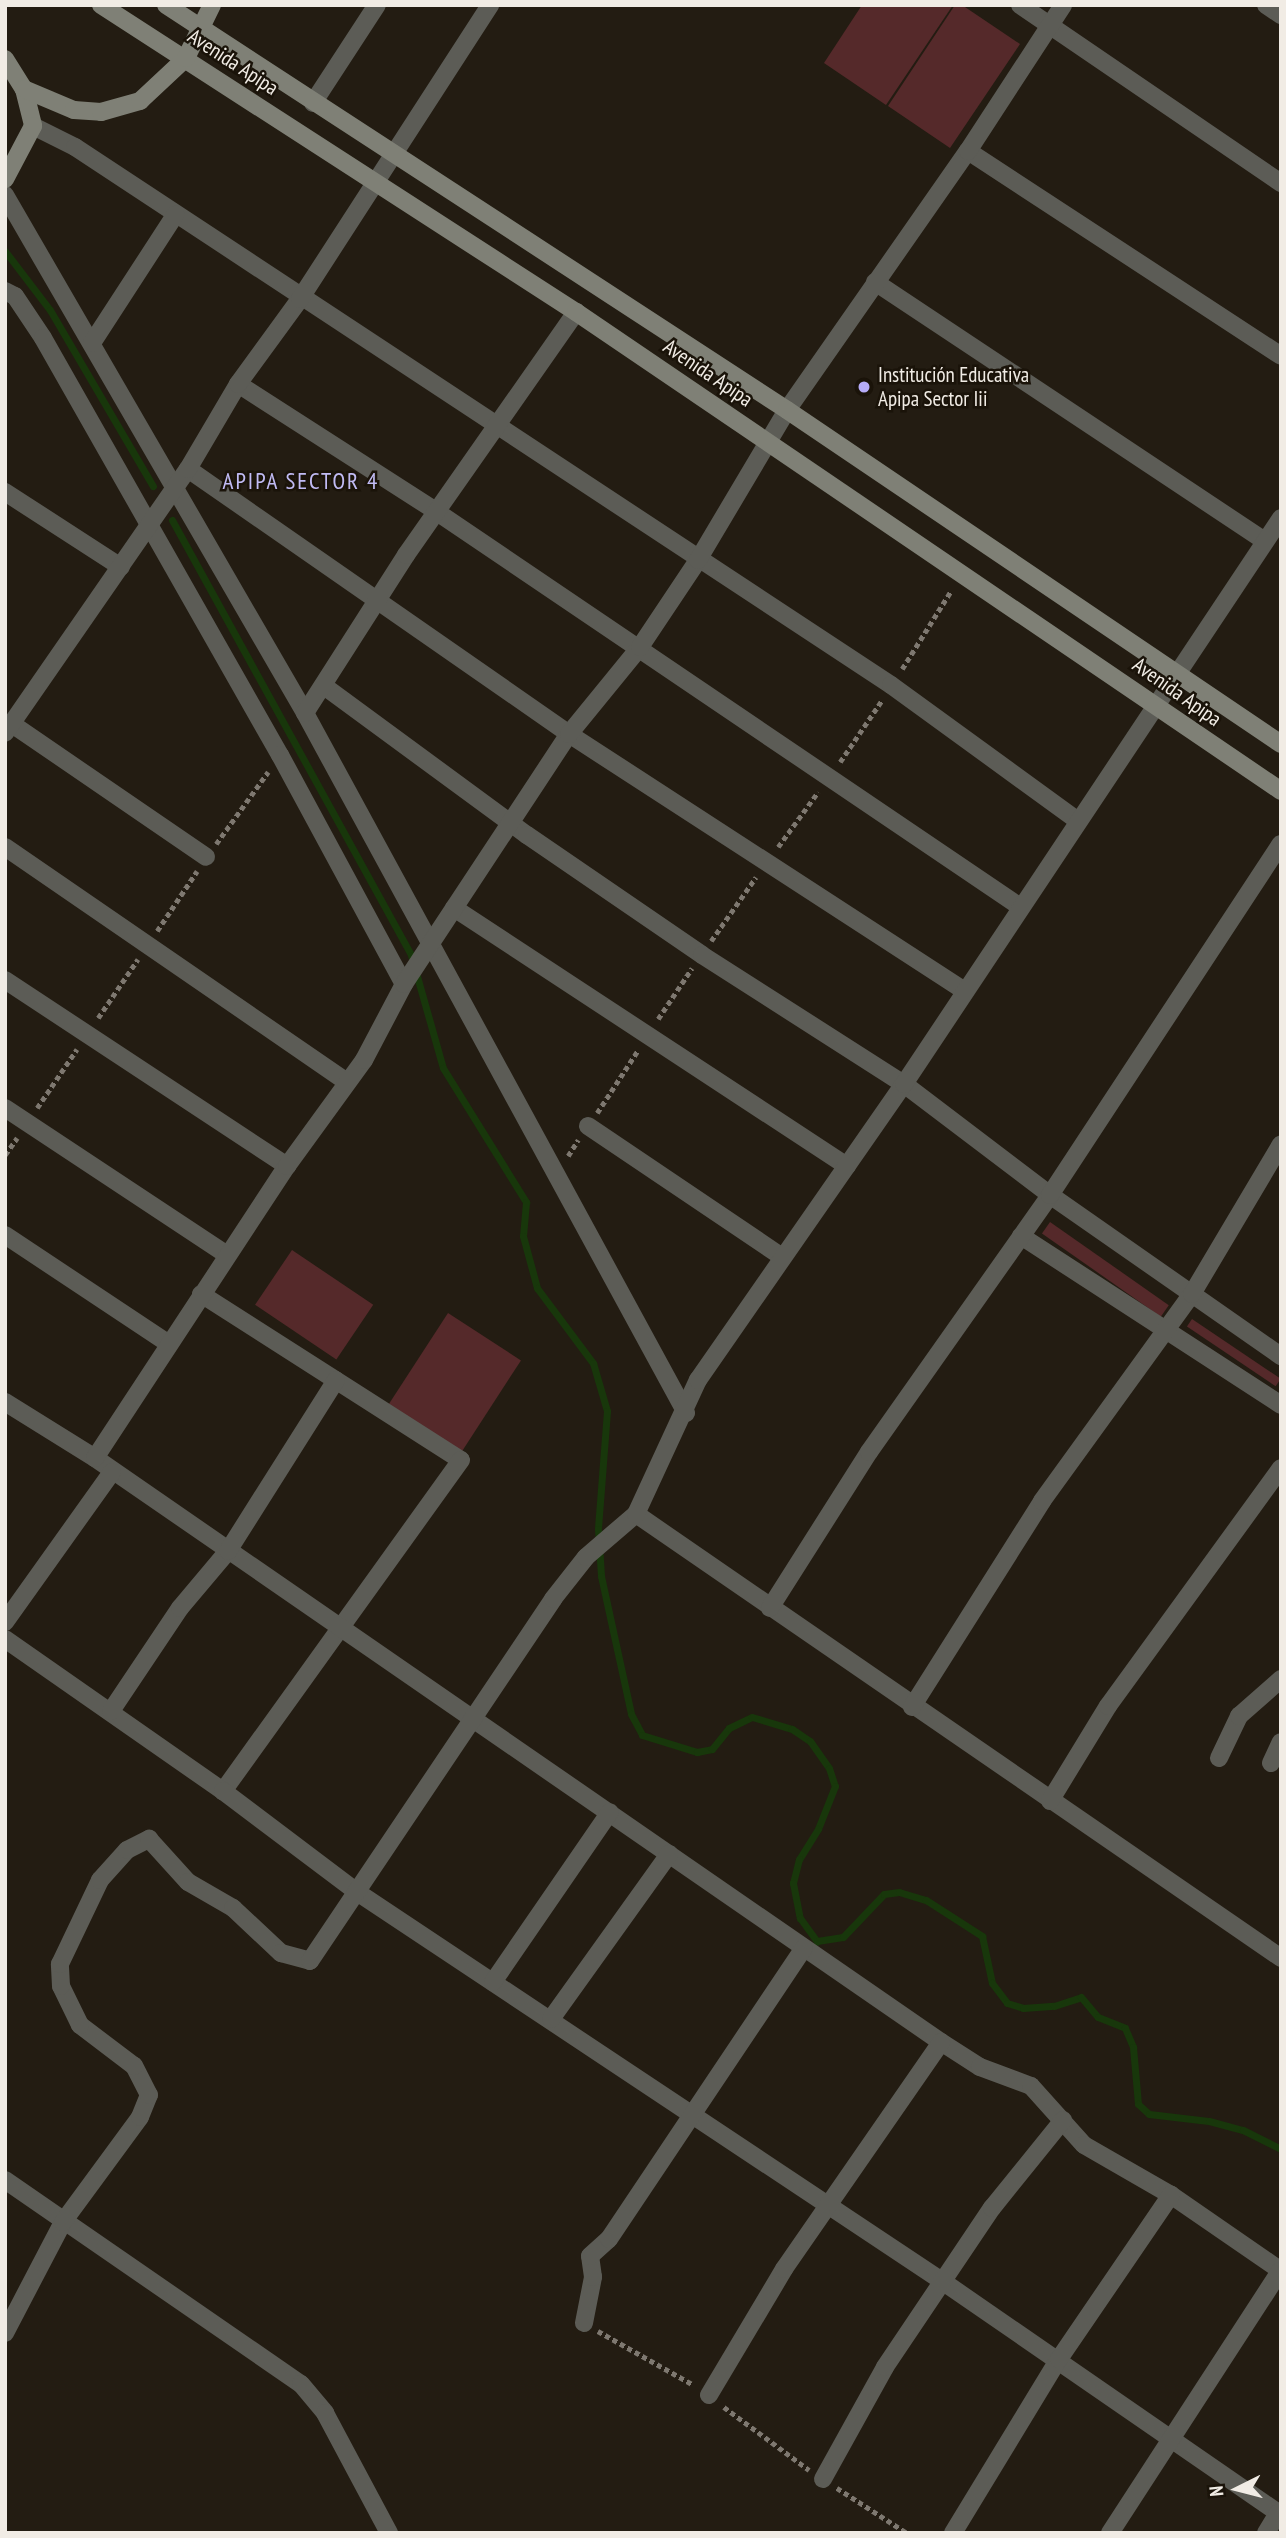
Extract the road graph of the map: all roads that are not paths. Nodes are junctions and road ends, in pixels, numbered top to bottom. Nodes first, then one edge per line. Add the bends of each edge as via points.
1 (101, 5) edge
2 (166, 5) edge
3 (212, 5) edge
4 (490, 5) edge
5 (1020, 5) edge
6 (1063, 5) edge
7 (1266, 5) edge
8 (374, 6) edge
9 (1281, 15) edge
10 (1049, 25) junction
11 (202, 30) junction
12 (186, 58) junction
13 (5, 59) edge
14 (24, 89) junction
15 (313, 103) junction
16 (33, 126) junction
17 (968, 151) junction
18 (391, 152) junction
19 (5, 179) edge
20 (375, 180) junction
21 (1281, 183) edge
22 (5, 195) edge
23 (175, 215) junction
24 (875, 282) junction
25 (5, 291) edge
26 (300, 299) junction
27 (576, 312) junction
28 (92, 343) junction
29 (1281, 356) edge
30 (238, 384) junction
31 (787, 410) junction
32 (498, 426) junction
33 (770, 441) junction
34 (188, 470) junction
35 (173, 489) junction
36 (5, 492) edge
37 (437, 512) junction
38 (1281, 518) edge
39 (148, 524) junction
40 (1265, 541) junction
41 (698, 560) junction
42 (121, 566) junction
43 (379, 601) junction
44 (640, 648) junction
45 (1176, 671) junction
46 (324, 686) junction
47 (1154, 704) junction
48 (305, 713) junction
49 (8, 729) edge
50 (569, 734) junction
51 (1281, 744) edge
52 (1281, 791) edge
53 (1077, 820) junction
54 (512, 821) junction
55 (1281, 844) edge
56 (5, 847) edge
57 (206, 857) dead end
58 (1019, 906) junction
59 (454, 908) junction
60 (433, 943) junction
61 (5, 980) edge
62 (404, 984) junction
63 (964, 991) junction
64 (346, 1082) junction
65 (904, 1084) junction
66 (5, 1108) edge
67 (588, 1126) dead end
68 (1281, 1144) edge
69 (288, 1166) junction
70 (847, 1166) junction
71 (1050, 1195) junction
72 (5, 1235) edge
73 (1021, 1236) junction
74 (227, 1255) junction
75 (782, 1257) junction
76 (201, 1294) junction
77 (1192, 1294) junction
78 (1166, 1332) junction
79 (169, 1343) junction
80 (1281, 1356) edge
81 (336, 1380) junction
82 (5, 1402) edge
83 (1281, 1405) edge
84 (686, 1413) junction
85 (95, 1458) junction
86 (1281, 1468) edge
87 (112, 1472) junction
88 (636, 1514) junction
89 (228, 1551) junction
90 (770, 1608) junction
91 (5, 1622) edge
92 (340, 1630) junction
93 (5, 1639) edge
94 (1281, 1679) edge
95 (912, 1707) junction
96 (111, 1711) junction
97 (472, 1722) junction
98 (1281, 1742) edge
99 (1219, 1758) dead end
100 (1270, 1763) dead end
101 (223, 1791) junction
102 (1050, 1801) junction
103 (610, 1812) junction
104 (669, 1854) junction
105 (357, 1892) junction
106 (804, 1948) junction
107 (1281, 1958) edge
108 (494, 1982) junction
109 (551, 2019) junction
110 (941, 2042) junction
111 (691, 2113) junction
112 (1063, 2120) junction
113 (5, 2180) edge
114 (1171, 2195) junction
115 (830, 2207) junction
116 (64, 2222) junction
117 (1281, 2271) edge
118 (945, 2283) junction
119 (584, 2323) road end
120 (5, 2333) edge
121 (1059, 2360) junction
122 (709, 2395) road end
123 (1167, 2439) junction
124 (823, 2479) road end
125 (1279, 2514) edge
126 (389, 2533) edge
127 (953, 2533) edge
128 (1110, 2533) edge
129 (1266, 2533) edge

1 - 12 street, Avenida Apipa
2 - 11 street, Avenida Apipa
3 - 11 street
4 - 18 street
5 - 10 street
6 - 10 street
7 - 9 street
8 - 15 street
10 - 17 street
10 - 21 street
11 - 12 street
11 - 15 street, Avenida Apipa
12 - 14 street via 140,101 101,112 74,110
12 - 20 street, Avenida Apipa
13 - 14 street
14 - 16 street
15 - 18 street, Avenida Apipa
16 - 19 street
16 - 23 street via 75,147
17 - 24 street
17 - 29 street
18 - 20 street
18 - 31 street, Avenida Apipa
20 - 26 street
20 - 27 street, Avenida Apipa
22 - 28 street
23 - 26 street
23 - 28 street
24 - 31 street
24 - 40 street
25 - 39 street via 16,296 43,338
26 - 30 street
26 - 32 street
27 - 32 street
27 - 33 street, Avenida Apipa
28 - 35 street
30 - 34 street
30 - 37 street
31 - 33 street
31 - 45 street, Avenida Apipa
32 - 37 street
32 - 41 street
33 - 41 street
33 - 47 street, Avenida Apipa
34 - 35 street
34 - 43 street
35 - 39 street
35 - 48 street
36 - 42 street
37 - 43 street
37 - 44 street
38 - 40 street
39 - 42 street
39 - 62 street via 281,755
40 - 45 street
41 - 44 street
41 - 53 street via 891,685
42 - 49 street
43 - 46 street
43 - 50 street
44 - 50 street
44 - 58 street
45 - 47 street
45 - 51 street, Avenida Apipa
46 - 48 street
46 - 54 street
47 - 52 street, Avenida Apipa
47 - 53 street
48 - 60 street
49 - 57 street
50 - 54 street
50 - 63 street
53 - 58 street
54 - 59 street
54 - 65 street via 702,955
55 - 71 street
56 - 64 street
58 - 63 street
59 - 60 street
59 - 70 street
60 - 62 street
60 - 84 street
61 - 69 street
62 - 64 street via 364,1060
63 - 65 street
64 - 69 street
65 - 70 street
65 - 71 street
66 - 74 street
67 - 75 street
68 - 77 street
69 - 74 street
70 - 75 street
71 - 73 street
71 - 77 street
72 - 79 street
73 - 78 street
73 - 90 street via 869,1451
74 - 76 street
75 - 84 street via 698,1380
76 - 79 street
76 - 81 street
77 - 78 street
77 - 80 street
78 - 83 street
78 - 95 street via 1042,1501
79 - 85 street
81 - 89 street
81 - 92 street via 461,1460
82 - 85 street
84 - 88 street
85 - 87 street
86 - 102 street via 1108,1706
87 - 89 street
87 - 91 street
88 - 90 street
88 - 97 street via 586,1557
89 - 92 street
89 - 96 street via 180,1608
90 - 95 street
92 - 97 street
92 - 101 street
93 - 96 street
94 - 99 street via 1240,1716
95 - 102 street
96 - 101 street
97 - 103 street
97 - 105 street
98 - 100 street
101 - 105 street
102 - 107 street
103 - 104 street
103 - 108 street
104 - 106 street
104 - 109 street
105 - 108 street
105 - 116 street via 310,1961 295,1960 281,1954 233,1908 188,1882 149,1839 113,1863 100,1880 60,1964 61,1986 80,2025 134,2066 149,2095 140,2117
106 - 110 street
106 - 111 street
108 - 109 street
109 - 111 street
110 - 112 street via 980,2067 1031,2086
110 - 115 street
111 - 115 street
111 - 119 street via 609,2239 590,2256 593,2277
112 - 114 street via 1095,2154
112 - 118 street via 992,2208
113 - 116 street
114 - 117 street
114 - 121 street
115 - 118 street
115 - 122 street via 754,2315
116 - 120 street
116 - 126 street via 301,2384 325,2413
117 - 123 street
118 - 121 street
118 - 124 street via 884,2367
121 - 123 street
121 - 127 street
123 - 125 street
123 - 128 street
125 - 129 street

